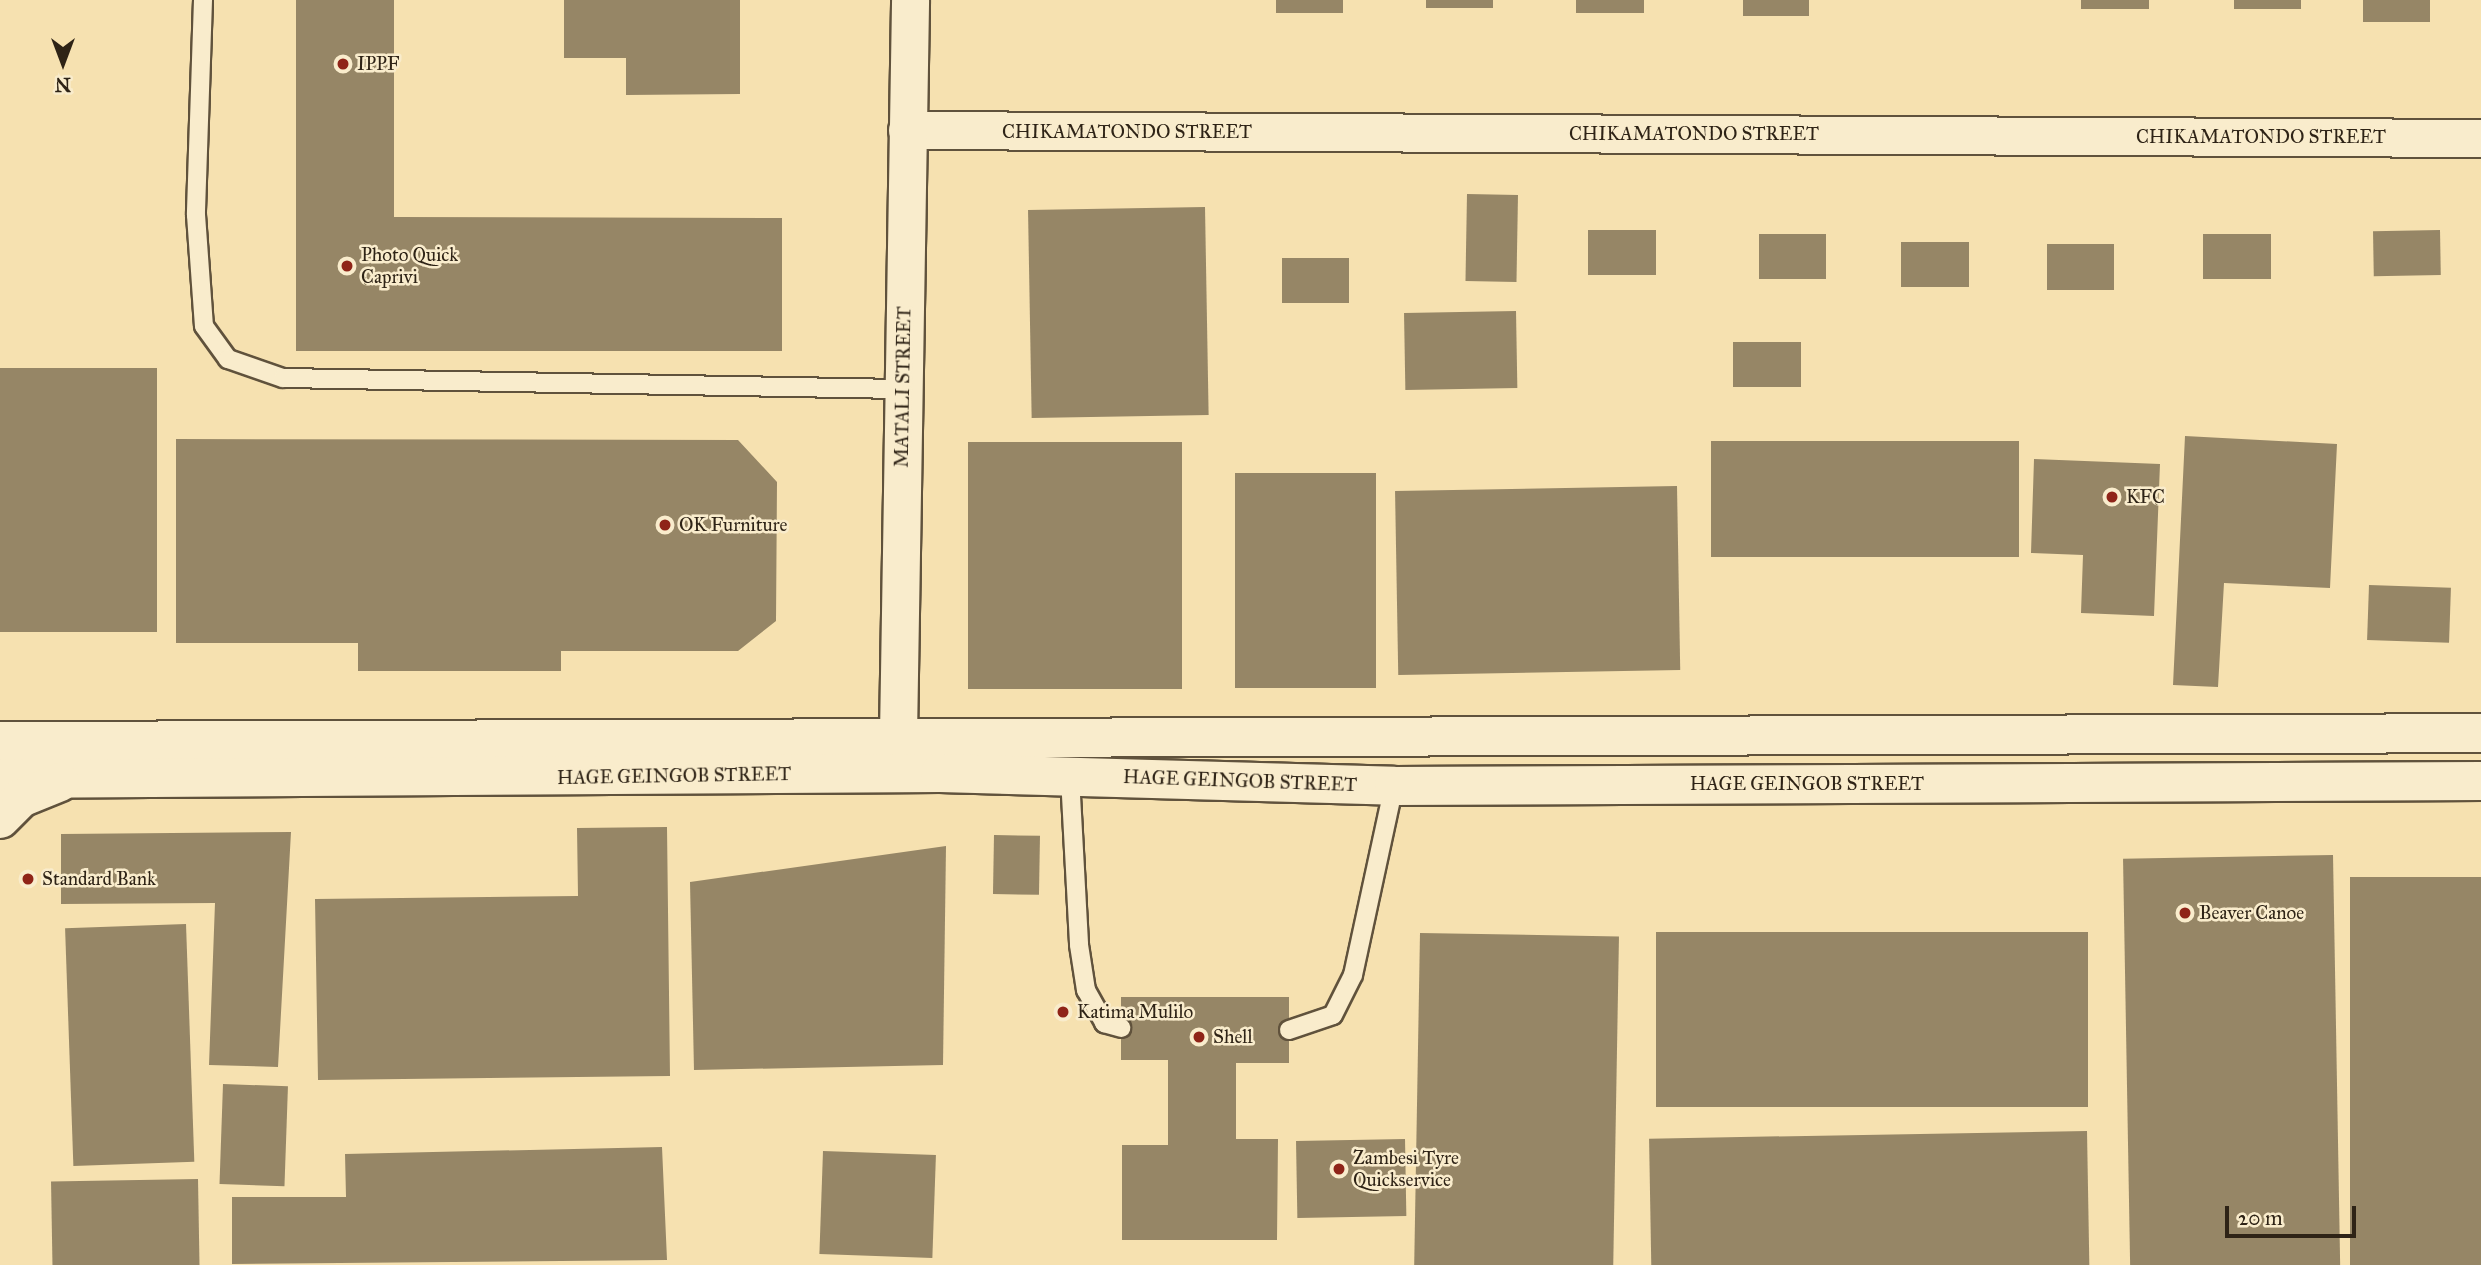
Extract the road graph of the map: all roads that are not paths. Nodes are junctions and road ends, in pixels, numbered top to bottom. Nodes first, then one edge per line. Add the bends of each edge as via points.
1 (203, 0) edge
2 (910, 0) edge
3 (907, 130) junction
4 (2481, 138) edge
5 (903, 389) junction
6 (2481, 733) edge
7 (898, 735) junction
8 (0, 741) edge
9 (904, 773) junction
10 (1070, 777) junction
11 (68, 778) junction
12 (0, 779) edge
13 (2481, 780) edge
14 (1394, 786) junction
15 (0, 819) edge
16 (1121, 1028) dead end
17 (1289, 1030) dead end

1 - 5 lane via 196,215 204,326 228,359 283,378
2 - 3 street, MATALI STREET
3 - 4 street, CHIKAMATONDO STREET
3 - 5 street, MATALI STREET
5 - 7 street, MATALI STREET
6 - 7 street, HAGE GEINGOB STREET
7 - 8 street, HAGE GEINGOB STREET
7 - 9 street, MATALI STREET
9 - 10 street, HAGE GEINGOB STREET
9 - 11 street, HAGE GEINGOB STREET
10 - 14 street, HAGE GEINGOB STREET
10 - 16 lane via 1079,945 1086,990 1104,1023
11 - 12 street, HAGE GEINGOB STREET
11 - 15 street via 21,798
13 - 14 street, HAGE GEINGOB STREET
14 - 17 lane via 1353,975 1333,1015

